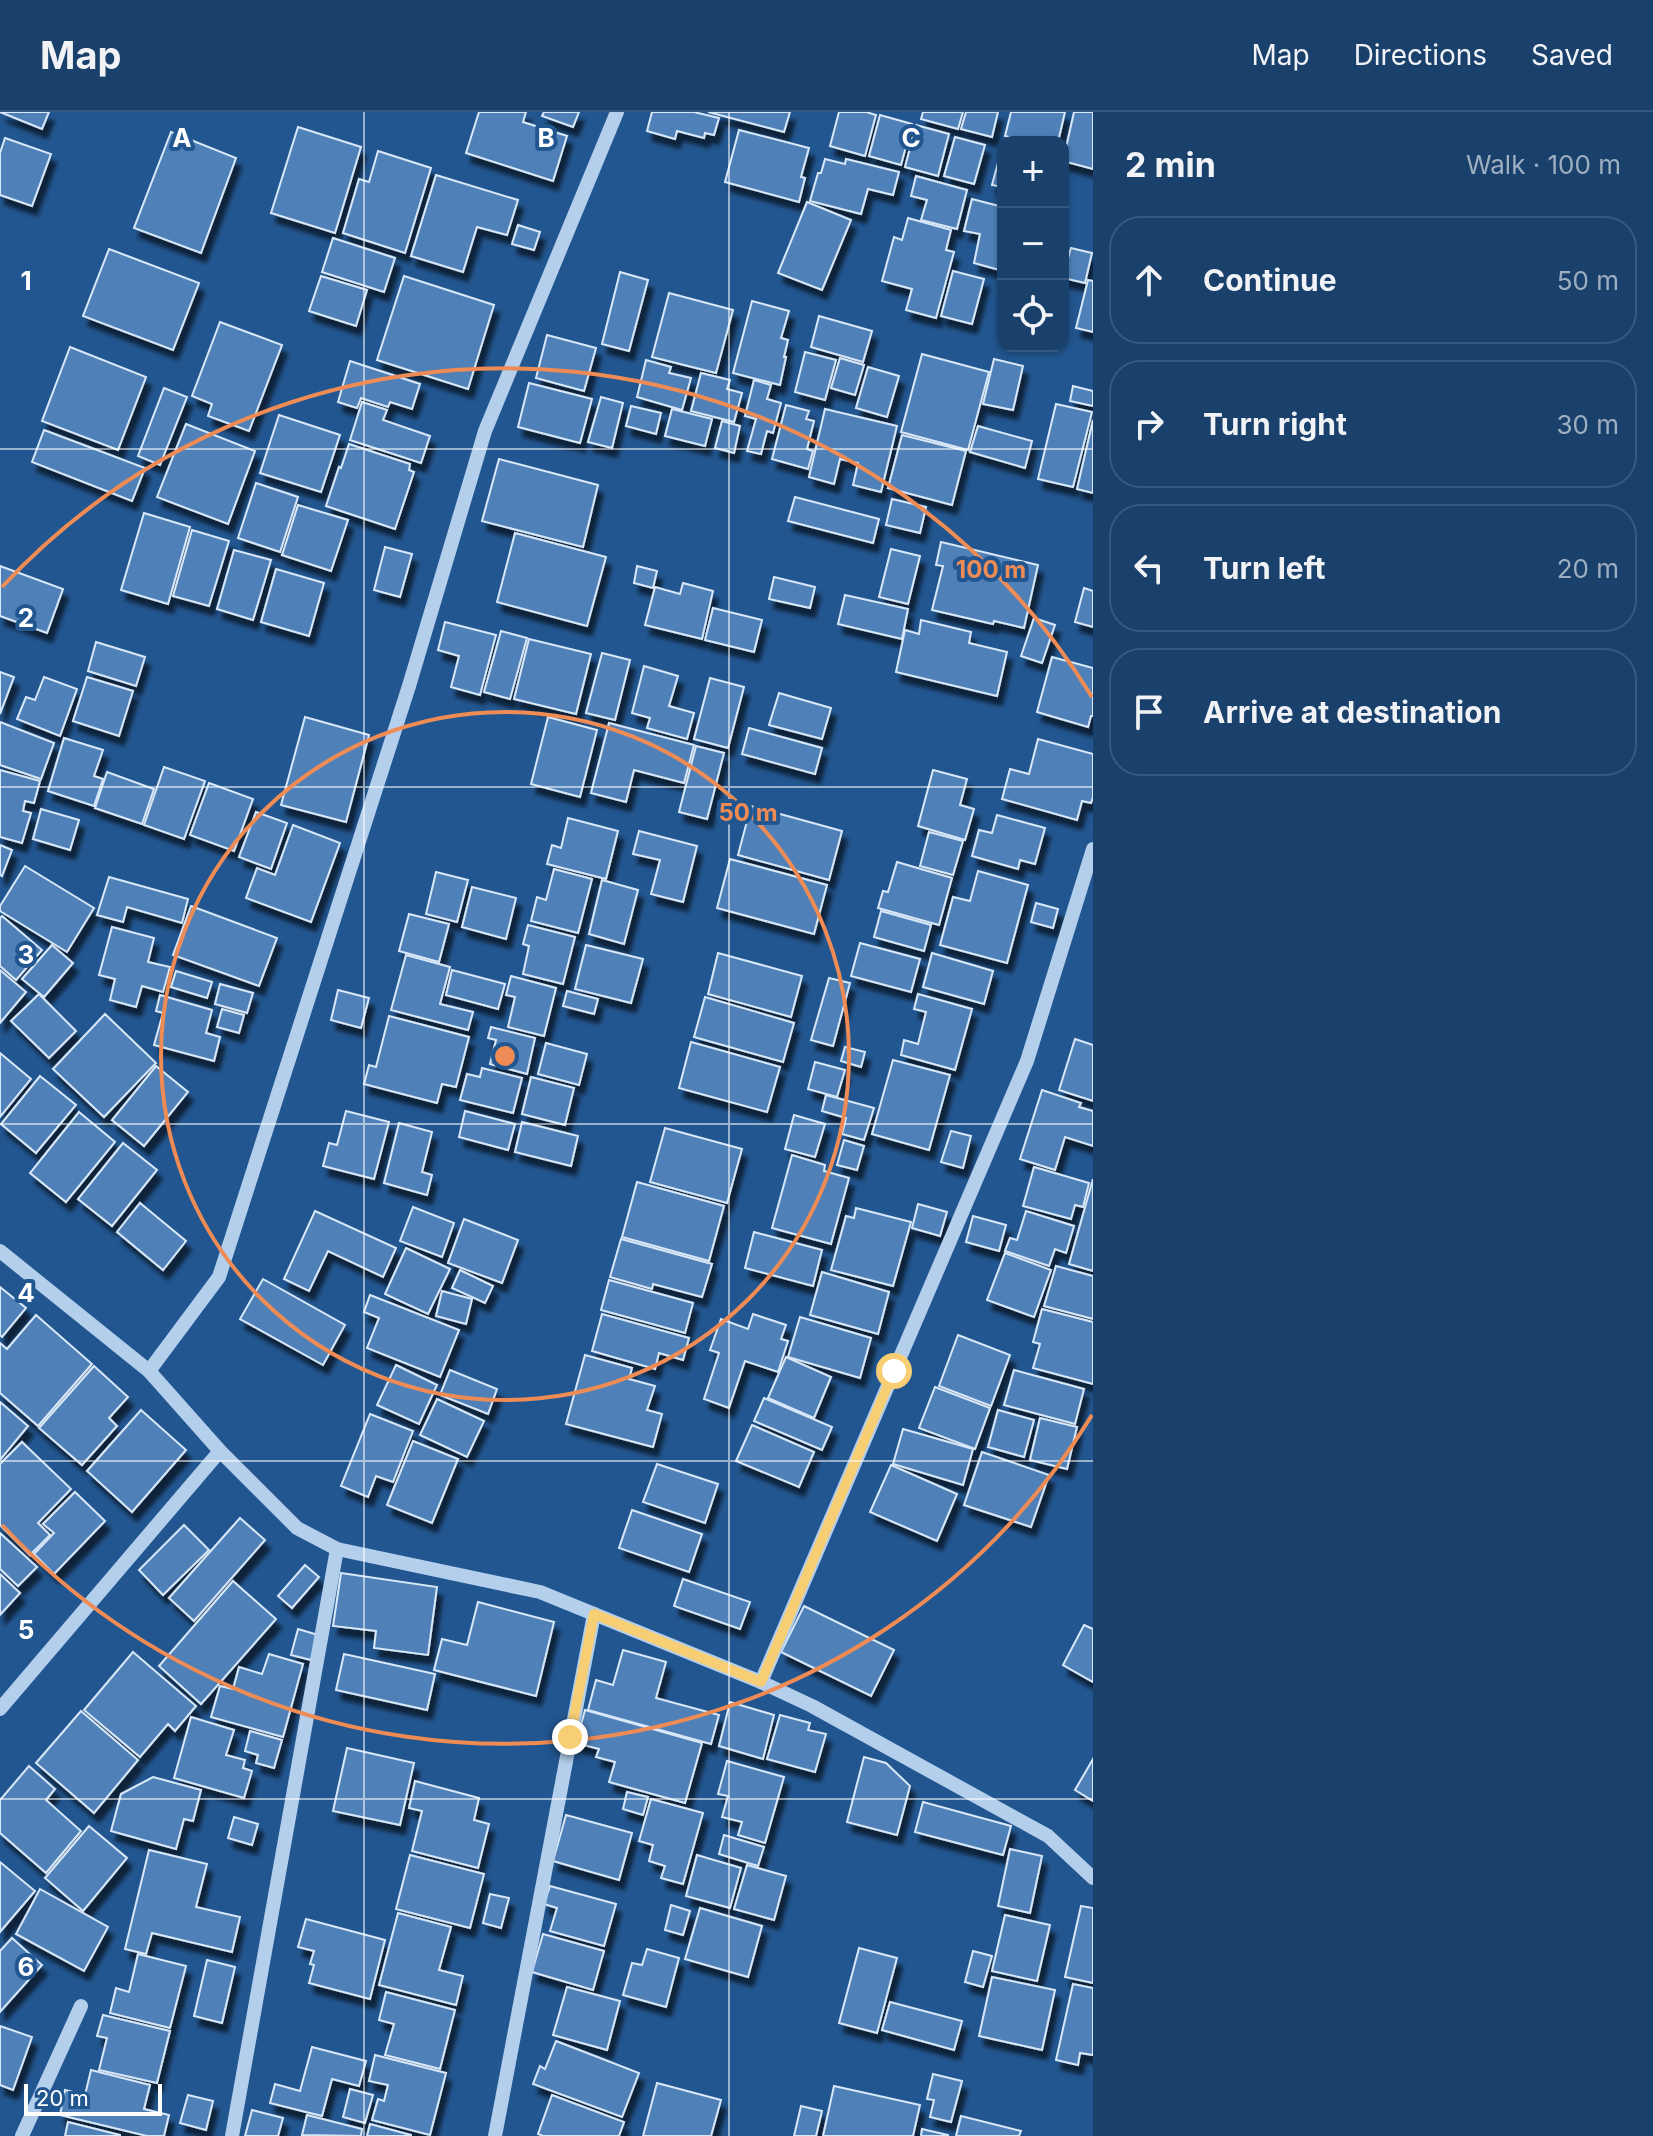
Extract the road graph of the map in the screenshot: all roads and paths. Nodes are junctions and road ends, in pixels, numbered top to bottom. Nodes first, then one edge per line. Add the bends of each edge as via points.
1 (617, 112) edge
2 (1093, 849) edge
3 (0, 1251) edge
4 (149, 1371) junction
5 (220, 1451) junction
6 (337, 1549) junction
7 (594, 1614) junction
8 (761, 1682) junction
9 (0, 1709) edge
10 (1093, 1878) edge
11 (81, 2006) dead end
12 (22, 2136) edge
13 (232, 2136) edge
14 (495, 2136) edge

1 - 4 street via 485,431 219,1277
2 - 8 street via 1027,1061
3 - 4 street
4 - 5 street
5 - 6 street via 297,1528
5 - 9 street
6 - 7 street via 540,1592
6 - 13 street
7 - 8 street
7 - 14 street
8 - 10 street via 1048,1836
11 - 12 street

